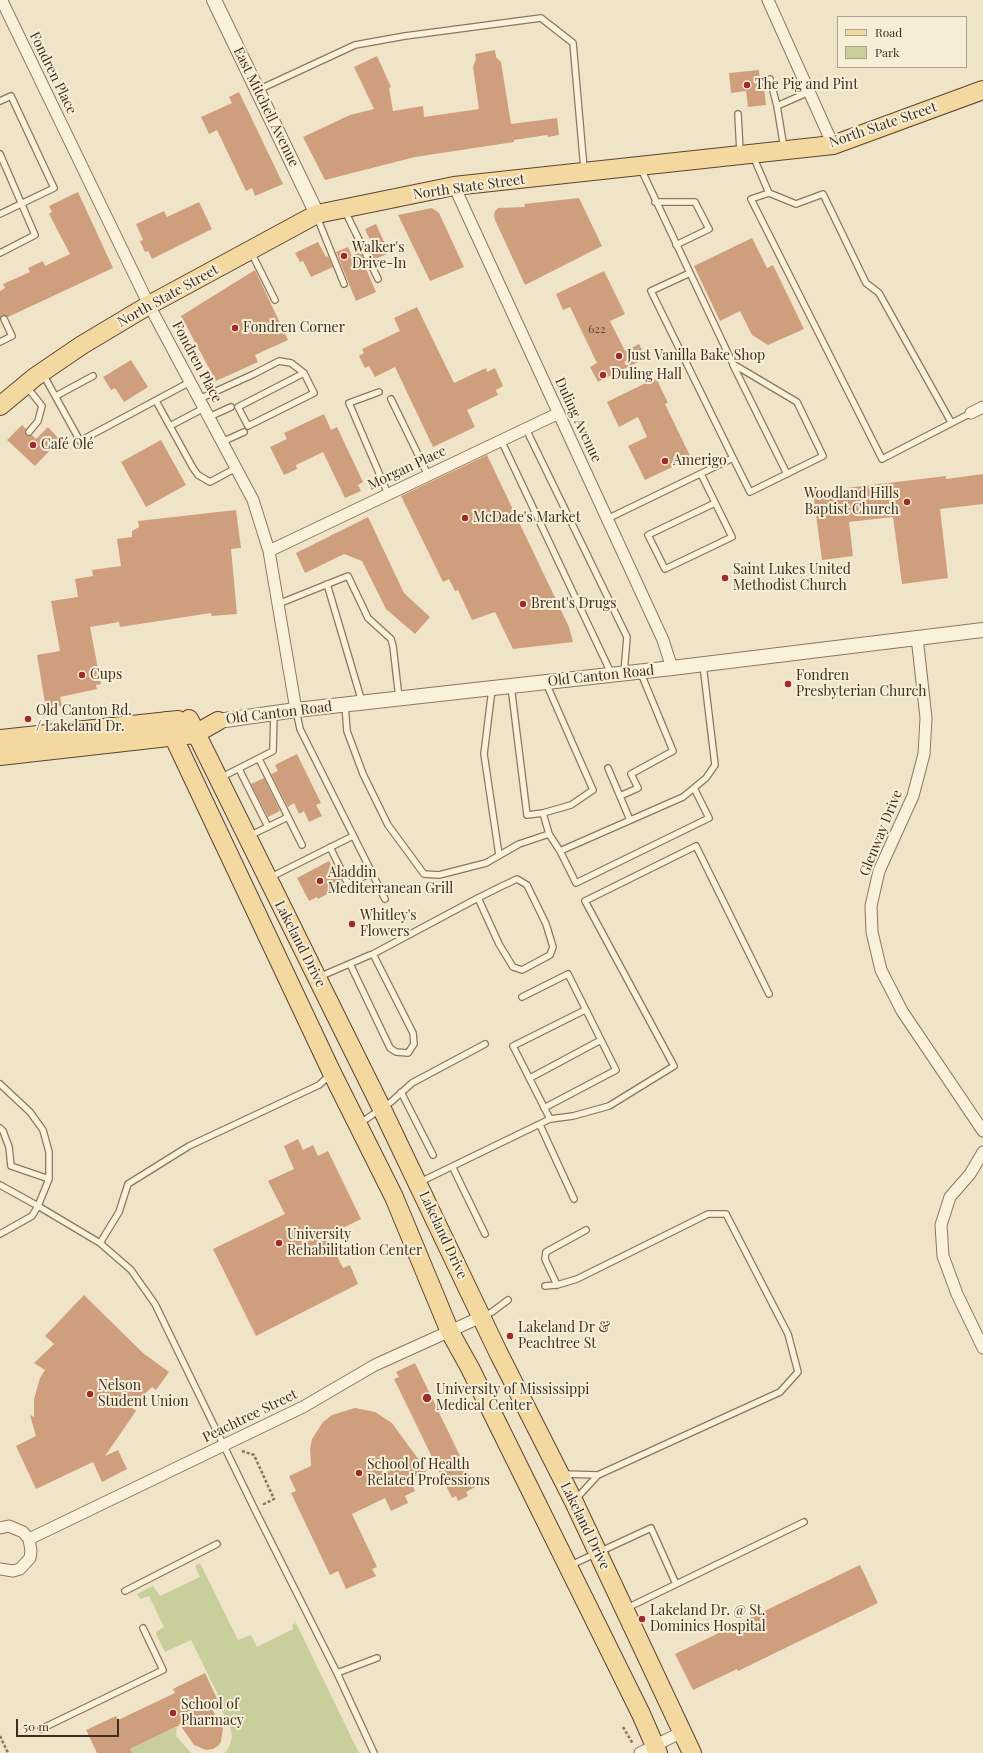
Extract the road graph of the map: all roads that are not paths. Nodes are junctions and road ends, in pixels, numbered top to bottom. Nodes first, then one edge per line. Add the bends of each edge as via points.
1 (214, 0) edge
2 (768, 0) edge
3 (2, 1) edge
4 (770, 80) dead end
5 (258, 90) junction
6 (983, 90) edge
7 (809, 92) junction
8 (0, 102) edge
9 (777, 106) junction
10 (738, 114) dead end
11 (833, 145) junction
12 (785, 150) junction
13 (0, 154) edge
14 (746, 154) junction
15 (640, 166) junction
16 (584, 173) junction
17 (454, 186) junction
18 (769, 193) junction
19 (655, 202) junction
20 (22, 203) junction
21 (344, 209) junction
22 (0, 214) edge
23 (317, 214) junction
24 (676, 245) junction
25 (250, 251) junction
26 (0, 253) edge
27 (690, 273) junction
28 (378, 279) dead end
29 (344, 284) dead end
30 (275, 300) dead end
31 (149, 305) junction
32 (4, 319) dead end
33 (0, 342) edge
34 (733, 364) junction
35 (42, 372) junction
36 (304, 373) junction
37 (93, 376) dead end
38 (190, 382) junction
39 (25, 385) junction
40 (379, 392) dead end
41 (56, 396) junction
42 (391, 399) dead end
43 (156, 401) junction
44 (0, 406) edge
45 (231, 407) dead end
46 (983, 407) edge
47 (204, 408) junction
48 (559, 413) junction
49 (971, 413) joint
50 (951, 422) junction
51 (170, 426) junction
52 (526, 428) junction
53 (29, 432) dead end
54 (244, 432) dead end
55 (500, 440) junction
56 (222, 442) junction
57 (733, 458) junction
58 (236, 468) junction
59 (701, 474) junction
60 (787, 474) junction
61 (428, 475) junction
62 (388, 494) junction
63 (715, 503) junction
64 (607, 519) junction
65 (269, 551) junction
66 (328, 584) junction
67 (278, 604) junction
68 (983, 630) edge
69 (917, 637) junction
70 (703, 664) junction
71 (672, 668) junction
72 (640, 671) junction
73 (618, 674) junction
74 (546, 682) junction
75 (511, 686) junction
76 (492, 688) junction
77 (399, 698) junction
78 (362, 702) junction
79 (345, 704) junction
80 (296, 710) junction
81 (274, 713) junction
82 (166, 721) junction
83 (218, 721) joint
84 (192, 726) junction
85 (173, 737) junction
86 (0, 739) edge
87 (0, 756) edge
88 (259, 759) junction
89 (608, 768) dead end
90 (239, 769) junction
91 (217, 779) junction
92 (694, 788) junction
93 (620, 796) junction
94 (543, 813) junction
95 (288, 817) junction
96 (630, 820) junction
97 (268, 827) junction
98 (549, 834) junction
99 (353, 836) junction
100 (246, 837) junction
101 (302, 845) dead end
102 (330, 847) junction
103 (560, 851) junction
104 (499, 855) junction
105 (371, 873) junction
106 (267, 879) junction
107 (478, 898) junction
108 (385, 899) dead end
109 (373, 954) junction
110 (350, 964) junction
111 (317, 978) junction
112 (769, 994) dead end
113 (522, 997) dead end
114 (585, 1010) junction
115 (601, 1040) junction
116 (485, 1044) dead end
117 (332, 1073) junction
118 (530, 1078) junction
119 (1, 1086) edge
120 (401, 1092) junction
121 (381, 1107) junction
122 (544, 1108) junction
123 (550, 1120) junction
124 (358, 1124) junction
125 (540, 1125) junction
126 (0, 1128) edge
127 (983, 1131) edge
128 (983, 1152) edge
129 (433, 1155) dead end
130 (452, 1168) junction
131 (49, 1179) junction
132 (418, 1183) junction
133 (0, 1185) edge
134 (574, 1199) dead end
135 (38, 1206) junction
136 (0, 1228) edge
137 (9, 1229) junction
138 (586, 1230) dead end
139 (0, 1234) edge
140 (485, 1234) dead end
141 (100, 1243) junction
142 (557, 1285) junction
143 (545, 1286) dead end
144 (508, 1300) dead end
145 (481, 1317) junction
146 (450, 1332) junction
147 (983, 1348) edge
148 (224, 1446) junction
149 (560, 1474) junction
150 (598, 1475) junction
151 (574, 1502) junction
152 (804, 1522) dead end
153 (0, 1528) edge
154 (29, 1539) junction
155 (217, 1544) dead end
156 (598, 1552) junction
157 (567, 1566) junction
158 (0, 1569) edge
159 (676, 1584) junction
160 (124, 1591) dead end
161 (624, 1609) junction
162 (143, 1628) dead end
163 (377, 1658) dead end
164 (337, 1673) junction
165 (41, 1729) dead end
166 (682, 1732) junction
167 (647, 1750) edge
168 (374, 1753) edge
169 (692, 1753) edge

1 - 5 street, East Mitchell Avenue
2 - 7 street
3 - 31 street, Fondren Place
4 - 9 lane
5 - 16 lane via 355,45 541,18 573,43
5 - 23 street, East Mitchell Avenue
6 - 11 main road, North State Street
7 - 9 lane
7 - 11 street
8 - 20 lane via 11,96 54,188
9 - 12 lane
10 - 14 lane
11 - 12 main road, North State Street
12 - 14 main road, North State Street
13 - 20 lane
14 - 15 main road, North State Street
14 - 18 lane
15 - 16 main road, North State Street
15 - 19 lane
16 - 17 main road, North State Street
17 - 21 main road, North State Street
17 - 48 street, Duling Avenue
18 - 50 lane via 796,204 823,194 866,284 879,293
18 - 50 lane via 751,199 882,459
19 - 24 lane
19 - 24 lane via 695,202 709,229
20 - 22 lane
20 - 26 lane via 35,234
21 - 23 main road, North State Street
21 - 28 lane
23 - 25 main road, North State Street
23 - 29 lane
24 - 27 lane
25 - 30 lane
25 - 31 main road, North State Street
27 - 34 lane
27 - 57 lane via 651,291
31 - 35 main road, North State Street
31 - 38 street, Fondren Place
32 - 33 lane via 12,336
34 - 60 lane
34 - 60 lane via 797,402 823,456
35 - 39 main road, North State Street
35 - 41 lane
36 - 36 lane via 238,407 248,426 314,393
36 - 47 lane via 291,363 279,361 254,374
37 - 41 lane
38 - 43 lane
38 - 47 street, Fondren Place
39 - 44 main road, North State Street
39 - 53 lane via 42,406 38,421
40 - 62 lane via 349,403
41 - 43 lane via 80,442
42 - 61 lane
43 - 51 lane
45 - 47 lane
46 - 49 street
47 - 51 lane
47 - 56 street, Fondren Place
48 - 52 street, Morgan Place
48 - 64 street, Duling Avenue
49 - 50 lane
51 - 58 lane via 192,468 210,482
52 - 55 street, Morgan Place
52 - 73 lane via 626,637
54 - 56 lane
55 - 61 street, Morgan Place
55 - 73 lane
56 - 58 street, Fondren Place
57 - 59 lane
57 - 60 lane via 750,492
58 - 65 street, Fondren Place via 253,500
59 - 63 lane
59 - 64 lane
61 - 62 street, Morgan Place
62 - 65 street, Morgan Place
63 - 63 lane via 732,537 665,569 648,534
64 - 71 street, Duling Avenue via 663,640
65 - 67 street, Fondren Place
66 - 67 lane
66 - 77 lane via 348,576 368,618 391,639
66 - 78 lane
67 - 80 street, Fondren Place
68 - 69 street, Old Canton Road
69 - 70 street, Old Canton Road
69 - 127 street, Glenway Drive via 926,718 924,754 912,796 879,871 871,906 872,932 881,970 902,1011
70 - 71 street, Old Canton Road
70 - 92 lane via 715,765 706,778
71 - 72 street, Old Canton Road
72 - 73 street, Old Canton Road
72 - 93 lane via 674,751 631,774 638,788
73 - 74 street, Old Canton Road
74 - 75 street, Old Canton Road
74 - 94 lane via 593,790 571,805
75 - 76 street, Old Canton Road
75 - 94 lane via 526,815
76 - 77 street, Old Canton Road
76 - 104 lane via 484,754
77 - 78 street, Old Canton Road
78 - 79 street, Old Canton Road
79 - 80 street, Old Canton Road
79 - 104 lane via 347,731 363,774 388,824 424,874 439,875 486,863
80 - 81 street, Old Canton Road
80 - 99 lane via 300,728
81 - 83 street, Old Canton Road
81 - 88 lane via 273,751
82 - 84 main road, Old Canton Road
82 - 85 main road, Lakeland Drive
82 - 86 main road, Old Canton Road
83 - 84 main road, Old Canton Road
84 - 85 main road, Old Canton Road
84 - 91 main road, Lakeland Drive
85 - 87 main road, Old Canton Road
85 - 117 main road, Lakeland Drive
88 - 90 lane
88 - 95 lane
89 - 93 lane
90 - 91 lane
90 - 97 lane
91 - 100 main road, Lakeland Drive
92 - 96 lane via 683,797
92 - 103 lane via 708,818 576,884
93 - 96 lane
94 - 98 lane
95 - 97 lane
95 - 101 lane
96 - 103 lane
97 - 100 lane
98 - 103 lane
98 - 104 lane via 519,844
99 - 102 lane
99 - 105 lane
100 - 106 main road, Lakeland Drive
102 - 105 lane via 348,884
102 - 106 lane
105 - 108 lane
106 - 111 main road, Lakeland Drive
107 - 107 lane via 518,879 527,885 546,924 553,947 550,955 522,970 513,967 499,944
107 - 109 lane
109 - 110 lane
109 - 110 lane via 413,1033 414,1044 408,1053 396,1052 390,1048
110 - 111 lane
111 - 121 main road, Lakeland Drive
112 - 123 lane via 696,846 585,901 674,1066 609,1106
113 - 114 lane via 568,974
114 - 115 lane
114 - 118 lane via 513,1046
115 - 118 lane
115 - 122 lane via 616,1070
116 - 120 lane via 423,1076
117 - 124 main road, Lakeland Drive
117 - 141 lane via 318,1085 189,1146 128,1184 119,1212
118 - 122 lane
119 - 131 lane via 30,1112 43,1130 49,1152
120 - 121 lane
120 - 129 lane
121 - 124 lane
121 - 132 main road, Lakeland Drive
122 - 123 lane
123 - 125 lane
124 - 146 main road, Lakeland Drive via 394,1197
125 - 130 lane
125 - 134 lane
126 - 131 lane via 4,1131 9,1147 11,1166
128 - 147 street via 970,1174 950,1197 941,1225 942,1256
130 - 132 lane
130 - 140 lane
131 - 135 lane
132 - 145 main road, Lakeland Drive
133 - 135 lane
135 - 137 lane via 32,1216
135 - 141 lane
136 - 137 lane
137 - 139 lane
138 - 142 lane via 546,1252 545,1259
141 - 148 lane via 131,1270 155,1304
142 - 143 lane
142 - 150 lane via 577,1279 708,1214 726,1214 788,1334 798,1372 780,1392
144 - 145 lane
145 - 146 street, Peachtree Street
145 - 149 main road, Lakeland Drive
146 - 148 street, Peachtree Street via 375,1366 303,1407
146 - 157 main road, Lakeland Drive
148 - 154 street, Peachtree Street
148 - 164 lane
149 - 150 lane
149 - 151 main road, Lakeland Drive
150 - 151 lane
151 - 156 main road, Lakeland Drive
152 - 159 lane
153 - 154 street via 17,1528
154 - 158 street via 32,1551 26,1564 13,1571
155 - 160 lane
156 - 157 lane
156 - 159 lane via 651,1528
156 - 161 main road, Lakeland Drive
157 - 167 main road, Lakeland Drive via 641,1714
159 - 161 lane
161 - 166 main road, Lakeland Drive
162 - 165 lane via 163,1670
163 - 164 lane
164 - 168 lane
166 - 167 street
166 - 169 main road, Lakeland Drive

